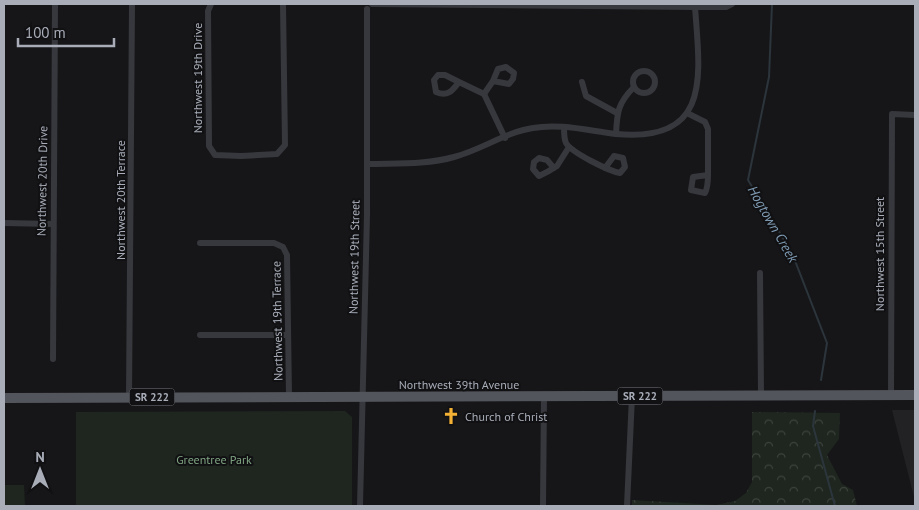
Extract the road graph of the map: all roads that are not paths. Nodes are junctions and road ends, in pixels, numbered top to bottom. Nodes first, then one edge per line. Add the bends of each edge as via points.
1 (55, 4) edge
2 (132, 4) edge
3 (211, 4) edge
4 (283, 4) edge
5 (732, 4) edge
6 (368, 5) edge
7 (695, 7) junction
8 (493, 81) dead end
9 (459, 82) dead end
10 (582, 82) dead end
11 (634, 88) dead end
12 (484, 94) junction
13 (617, 113) junction
14 (687, 114) junction
15 (915, 115) edge
16 (564, 127) junction
17 (616, 134) junction
18 (505, 138) junction
19 (569, 147) junction
20 (367, 164) junction
21 (554, 168) dead end
22 (605, 168) dead end
23 (708, 175) dead end
24 (4, 224) edge
25 (53, 224) junction
26 (200, 243) dead end
27 (760, 273) dead end
28 (200, 335) dead end
29 (288, 335) junction
30 (53, 359) dead end
31 (761, 395) junction
32 (289, 396) junction
33 (361, 396) junction
34 (544, 396) junction
35 (632, 396) junction
36 (891, 396) junction
37 (915, 396) edge
38 (129, 397) junction
39 (4, 398) edge
40 (360, 506) edge
41 (543, 506) edge
42 (627, 506) edge

1 - 25 street, Northwest 20th Drive
2 - 38 street, Northwest 20th Terrace
3 - 4 street, Northwest 19th Drive via 208,11 209,146 215,155 241,156 277,154 285,145
5 - 7 street via 726,7
6 - 7 street
6 - 20 street, Northwest 19th Street
7 - 14 street via 698,84 696,97
8 - 12 street
9 - 12 street
10 - 13 street via 586,96
11 - 13 street via 626,95
12 - 18 street
13 - 17 street
14 - 17 street via 664,131 650,135
14 - 23 street via 705,122 708,129
15 - 36 street, Northwest 15th Street via 892,114
16 - 17 street
16 - 18 street via 532,128
16 - 19 street via 565,142
18 - 20 street via 454,157 428,162
19 - 21 street
19 - 22 street
20 - 33 street, Northwest 19th Street
24 - 25 street
25 - 30 street, Northwest 20th Drive
26 - 29 street, Northwest 19th Terrace via 274,243 283,247 288,255
27 - 31 street
28 - 29 street
29 - 32 street, Northwest 19th Terrace
31 - 35 main road, Northwest 39th Avenue / SR 222
31 - 36 main road, Northwest 39th Avenue / SR 222
32 - 33 main road, Northwest 39th Avenue / SR 222
32 - 38 main road, Northwest 39th Avenue / SR 222
33 - 34 main road, Northwest 39th Avenue / SR 222
33 - 40 street, Northwest 19th Street
34 - 35 main road, Northwest 39th Avenue / SR 222
34 - 41 street
35 - 42 street
36 - 37 main road, Northwest 39th Avenue / SR 222
38 - 39 main road, Northwest 39th Avenue / SR 222

